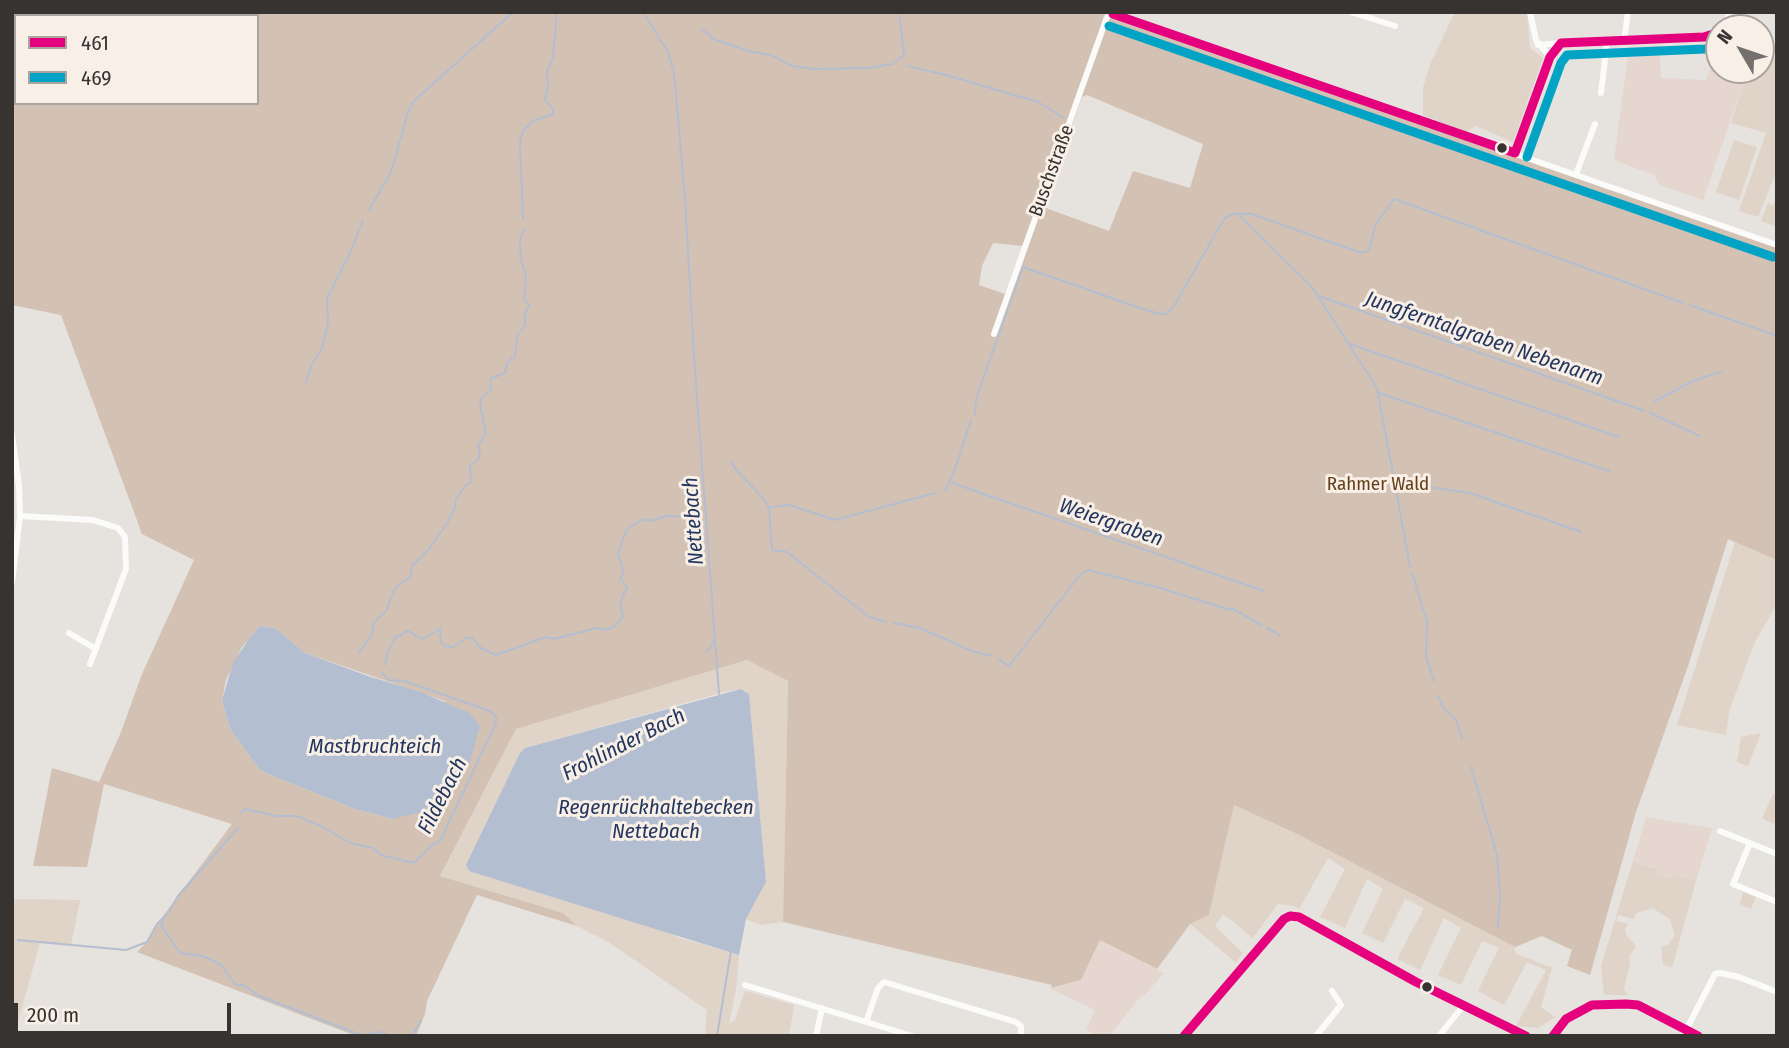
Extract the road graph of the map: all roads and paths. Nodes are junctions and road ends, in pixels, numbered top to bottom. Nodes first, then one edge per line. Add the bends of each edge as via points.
1 (1351, 12) edge
2 (1530, 12) edge
3 (1628, 12) edge
4 (1114, 13) edge
5 (1395, 26) dead end
6 (1705, 37) edge
7 (1624, 41) junction
8 (1606, 42) junction
9 (1561, 43) junction
10 (1538, 44) junction
11 (1550, 57) junction
12 (1601, 93) dead end
13 (1595, 124) dead end
14 (1515, 153) junction
15 (1576, 174) junction
16 (1777, 244) edge
17 (994, 334) dead end
18 (12, 436) edge
19 (20, 516) junction
20 (16, 525) edge
21 (12, 583) edge
22 (69, 633) dead end
23 (96, 649) junction
24 (90, 664) dead end
25 (1720, 831) dead end
26 (1750, 843) junction
27 (1777, 854) edge
28 (1777, 902) edge
29 (745, 985) dead end
30 (1332, 991) dead end
31 (1777, 992) edge
32 (1463, 1006) junction
33 (822, 1008) junction
34 (866, 1022) junction
35 (1683, 1033) edge
36 (816, 1036) edge
37 (912, 1036) edge
38 (1021, 1036) edge
39 (1184, 1036) edge
40 (1317, 1036) edge
41 (1439, 1036) edge
42 (1527, 1036) edge
43 (1553, 1036) edge
44 (1699, 1036) edge

1 - 5 street
2 - 10 street
3 - 7 street
4 - 14 street
4 - 17 street, Buschstraße via 1107,17
6 - 7 street
7 - 8 street
8 - 9 street
8 - 12 street
9 - 10 street
9 - 11 street
10 - 11 street
11 - 14 street
13 - 15 street
14 - 15 street
15 - 16 street
18 - 19 street
19 - 20 street
19 - 23 street via 93,520 118,528 125,537 126,569
20 - 21 street
22 - 23 street
23 - 24 street
25 - 26 street
26 - 27 street
26 - 28 street via 1733,884
29 - 33 street
30 - 40 street via 1341,1005
31 - 35 street via 1740,977 1714,974
32 - 39 street via 1290,916
32 - 41 street
32 - 42 street
33 - 34 street
33 - 36 street
34 - 37 street
34 - 38 street via 884,982 1016,1022
35 - 43 street via 1638,1005 1592,1005 1566,1019
35 - 44 street

